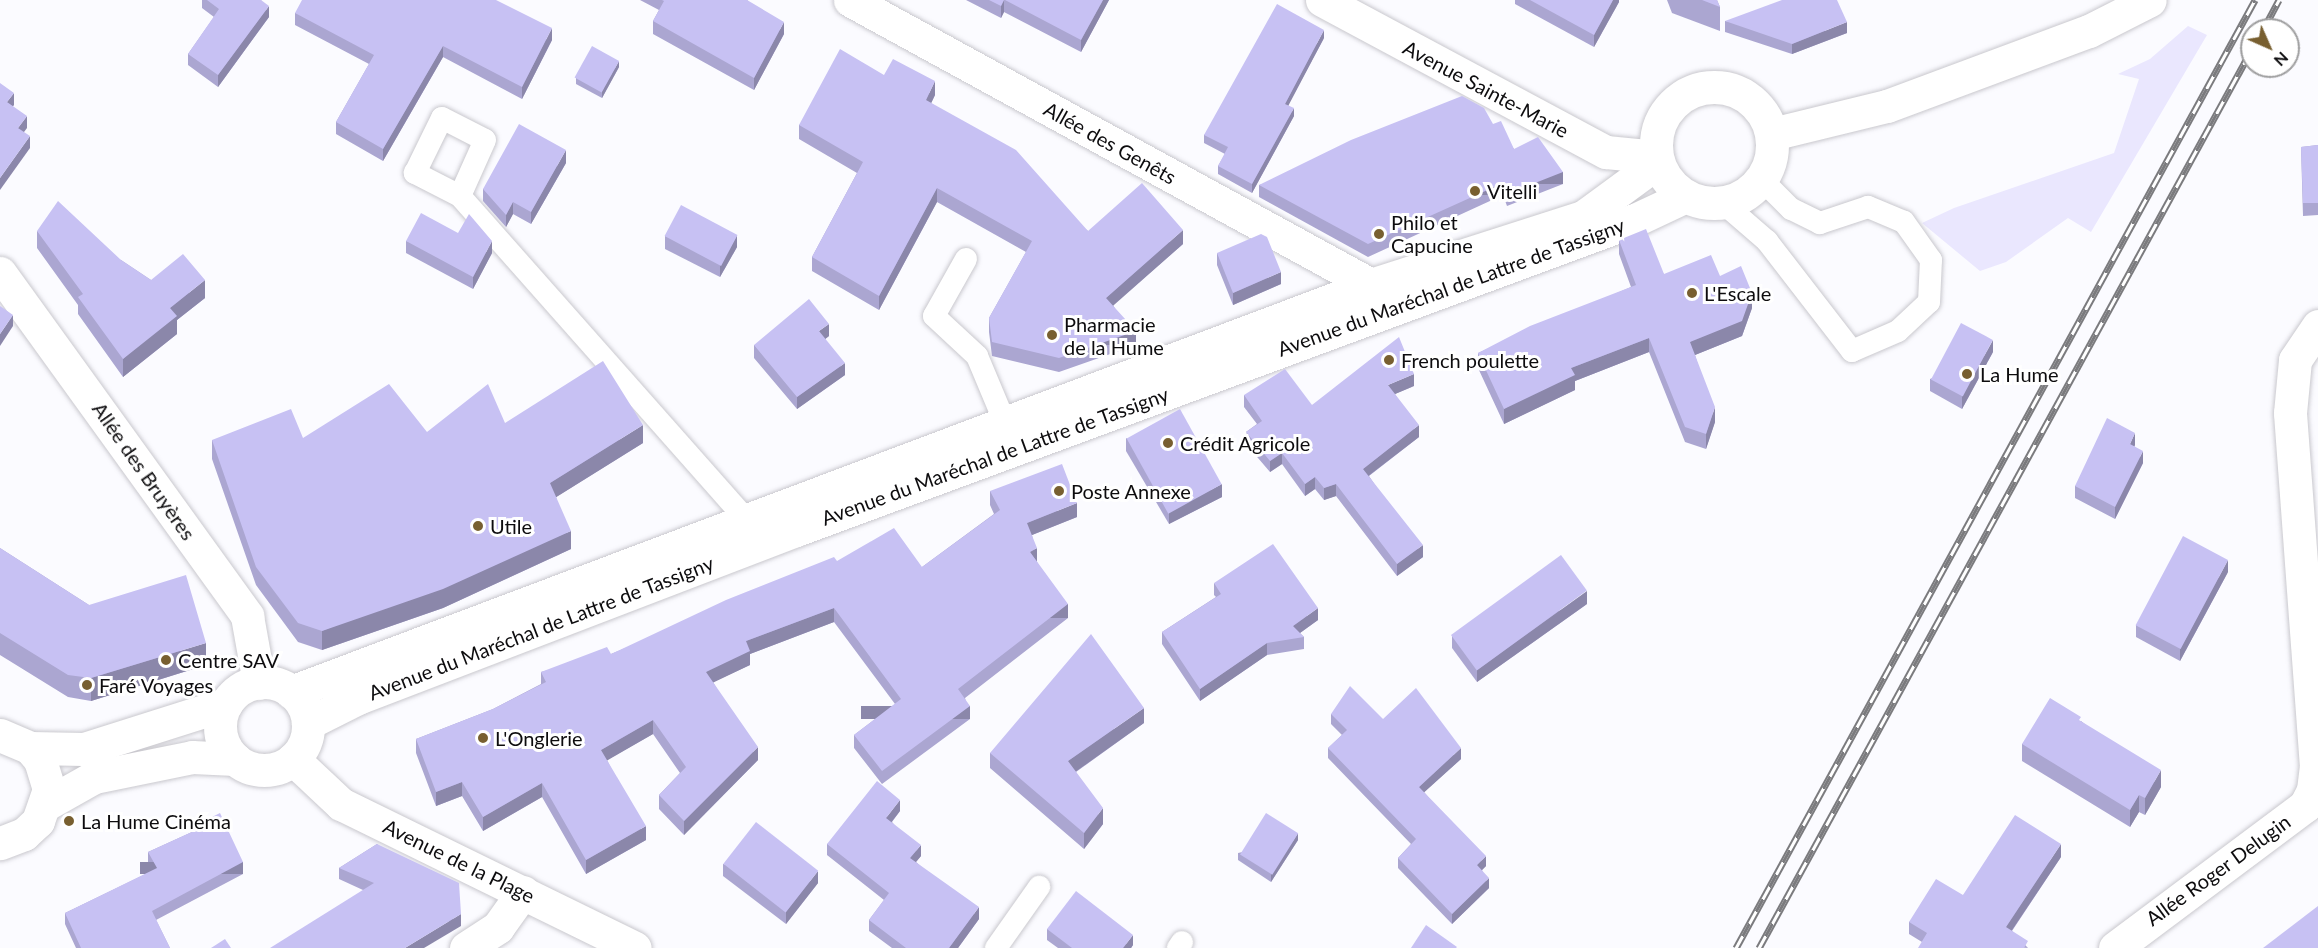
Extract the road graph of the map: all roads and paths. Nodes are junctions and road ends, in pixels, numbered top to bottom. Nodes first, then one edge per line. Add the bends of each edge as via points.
1 (850, 0) edge
2 (1322, 0) edge
3 (2150, 0) edge
4 (1772, 134) junction
5 (1657, 160) junction
6 (1761, 179) junction
7 (460, 196) dead end
8 (1686, 196) junction
9 (1722, 202) junction
10 (966, 259) dead end
11 (0, 273) edge
12 (1371, 285) junction
13 (2318, 326) edge
14 (1005, 423) junction
15 (746, 519) junction
16 (259, 682) junction
17 (291, 692) junction
18 (226, 704) junction
19 (308, 723) junction
20 (0, 735) edge
21 (30, 748) junction
22 (235, 759) junction
23 (293, 759) junction
24 (2315, 792) edge
25 (46, 804) junction
26 (0, 843) edge
27 (1040, 887) dead end
28 (523, 892) junction
29 (466, 948) edge
30 (635, 948) edge
31 (996, 948) edge
32 (2115, 948) edge

1 - 12 main road, Allée des Genêts
2 - 5 main road, Avenue Sainte-Marie via 1606,152
3 - 4 main road via 2089,31 1887,106
4 - 5 main road via 1761,111 1744,94 1710,87 1691,91 1668,110 1656,137
4 - 6 main road via 1770,156
5 - 8 main road via 1669,182
5 - 12 main road, Avenue du Maréchal de Lattre de Tassigny via 1583,217
6 - 9 main road via 1737,198
6 - 9 lane via 1791,209 1820,223 1868,207 1905,222 1931,261 1929,302 1898,331 1852,351 1767,241
7 - 15 lane
8 - 9 main road
8 - 19 main road, Avenue du Maréchal de Lattre de Tassigny via 1635,220 796,530 358,698
10 - 14 lane via 934,316 977,356
11 - 16 main road, Allée des Bruyères via 247,616
12 - 14 main road, Avenue du Maréchal de Lattre de Tassigny
13 - 24 main road, Allée Roger Delugin via 2295,360 2290,413
14 - 15 main road, Avenue du Maréchal de Lattre de Tassigny
15 - 17 main road, Avenue du Maréchal de Lattre de Tassigny
16 - 17 main road
16 - 18 main road via 234,693
17 - 19 main road via 300,701
18 - 21 main road via 84,749
18 - 22 main road via 220,734
19 - 23 main road via 302,749
20 - 21 main road
21 - 25 main road via 46,774
22 - 23 main road via 245,766 270,770
22 - 25 main road via 192,757 94,777
23 - 28 main road, Avenue de la Plage via 341,804
24 - 32 main road, Allée Roger Delugin via 2305,806
25 - 26 main road via 24,834
27 - 31 lane
28 - 29 main road via 498,927
28 - 30 main road, Avenue de la Plage

